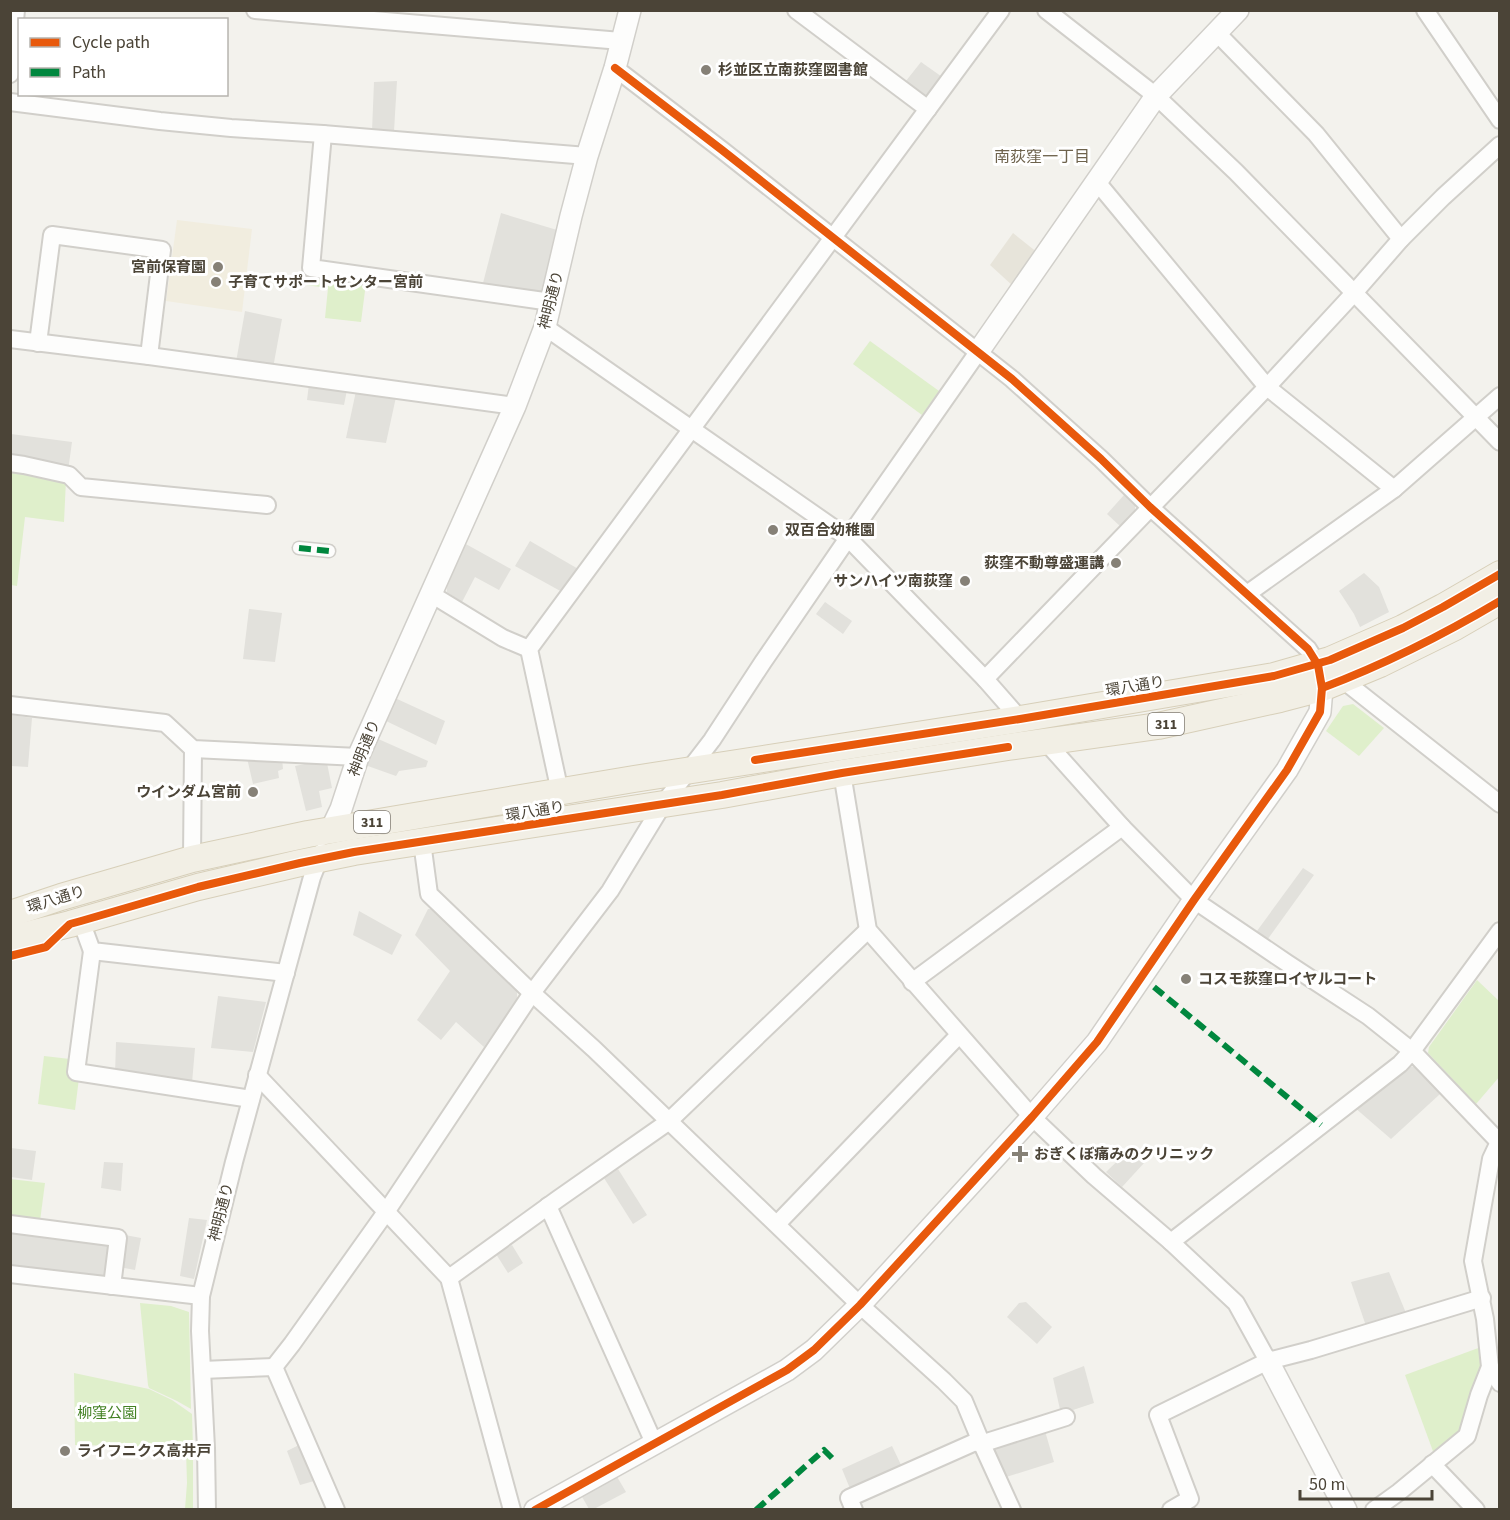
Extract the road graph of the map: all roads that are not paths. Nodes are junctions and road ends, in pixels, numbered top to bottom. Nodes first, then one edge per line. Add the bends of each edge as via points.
1 (16, 10) edge
2 (255, 10) edge
3 (630, 10) edge
4 (796, 10) edge
5 (1002, 10) edge
6 (1046, 10) edge
7 (1238, 10) edge
8 (1425, 10) edge
9 (1216, 32) junction
10 (621, 41) junction
11 (615, 68) junction
12 (10, 74) edge
13 (1156, 96) junction
14 (10, 102) edge
15 (928, 109) junction
16 (1500, 120) edge
17 (323, 134) junction
18 (1500, 145) edge
19 (587, 156) junction
20 (1097, 182) junction
21 (834, 238) junction
22 (1401, 239) junction
23 (1354, 293) junction
24 (551, 302) junction
25 (545, 327) junction
26 (10, 339) edge
27 (38, 343) junction
28 (978, 352) junction
29 (149, 356) junction
30 (1267, 387) junction
31 (1500, 396) edge
32 (515, 406) junction
33 (1476, 418) junction
34 (692, 430) junction
35 (1500, 442) edge
36 (10, 463) edge
37 (1394, 489) junction
38 (267, 505) dead end
39 (1150, 507) junction
40 (848, 538) junction
41 (299, 548) dead end
42 (329, 551) dead end
43 (1500, 574) edge
44 (431, 594) junction
45 (1247, 594) junction
46 (1500, 601) edge
47 (529, 649) junction
48 (1327, 678) junction
49 (984, 679) junction
50 (10, 705) edge
51 (1020, 719) junction
52 (1046, 742) junction
53 (193, 749) junction
54 (358, 757) junction
55 (688, 771) junction
56 (842, 773) junction
57 (560, 792) junction
58 (663, 804) junction
59 (1500, 804) edge
60 (1122, 827) junction
61 (331, 830) junction
62 (422, 842) junction
63 (192, 859) junction
64 (320, 859) junction
65 (61, 897) junction
66 (10, 900) edge
67 (1194, 900) junction
68 (10, 914) edge
69 (75, 922) junction
70 (868, 930) junction
71 (1500, 931) edge
72 (10, 939) edge
73 (92, 951) junction
74 (10, 957) edge
75 (286, 973) junction
76 (912, 982) junction
77 (532, 993) junction
78 (959, 1035) junction
79 (1412, 1051) junction
80 (257, 1075) junction
81 (251, 1099) junction
82 (1032, 1117) junction
83 (668, 1122) junction
84 (1499, 1142) edge
85 (548, 1206) junction
86 (386, 1212) junction
87 (10, 1224) edge
88 (777, 1224) junction
89 (1171, 1242) junction
90 (10, 1274) edge
91 (449, 1278) junction
92 (112, 1286) junction
93 (201, 1296) junction
94 (1482, 1298) junction
95 (860, 1305) junction
96 (1268, 1361) junction
97 (274, 1367) junction
98 (1490, 1367) junction
99 (202, 1370) junction
100 (1500, 1383) edge
101 (1066, 1417) dead end
102 (981, 1442) junction
103 (654, 1443) junction
104 (1432, 1464) junction
105 (207, 1509) edge
106 (336, 1509) edge
107 (512, 1509) edge
108 (535, 1509) edge
109 (854, 1509) edge
110 (1012, 1509) edge
111 (1171, 1509) edge
112 (1346, 1509) edge
113 (1374, 1509) edge
114 (1476, 1509) edge

1 - 12 street
2 - 10 street
3 - 10 street, 神明通り
4 - 15 street
5 - 15 street
6 - 13 street
7 - 9 street
8 - 16 street
9 - 13 street
9 - 22 street via 1316,134
10 - 11 street, 神明通り
11 - 19 street, 神明通り
11 - 21 street
13 - 20 street
13 - 23 street
14 - 17 street via 172,122
15 - 21 street
17 - 19 street
17 - 24 street via 311,268
18 - 22 street
19 - 24 street, 神明通り
20 - 28 street
20 - 30 street
21 - 28 street
21 - 34 street
22 - 23 street
23 - 30 street
23 - 33 street
24 - 25 street, 神明通り
25 - 32 street, 神明通り
25 - 34 street
26 - 27 street
27 - 29 street
27 - 29 street via 52,235 162,250
28 - 39 street via 1039,402
28 - 40 street
29 - 32 street
30 - 37 street
30 - 39 street
31 - 33 street
32 - 44 street, 神明通り
33 - 35 street
33 - 37 street
34 - 40 street
34 - 47 street
36 - 38 street via 69,475 81,487
37 - 45 street
39 - 45 street
39 - 49 street
40 - 49 street
40 - 55 street
41 - 42 street
43 - 48 main road, 環八通り / 311 via 1403,628
44 - 47 street via 503,638
44 - 54 street, 神明通り
45 - 48 street via 1308,649
46 - 48 main road, 環八通り / 311 via 1455,627
47 - 57 street
48 - 51 main road, 環八通り / 311 via 1274,676
48 - 52 main road, 環八通り / 311 via 1280,699 1158,726
48 - 59 street
48 - 67 street via 1320,712 1287,770
49 - 51 street
50 - 53 street via 165,723
51 - 55 main road, 環八通り / 311
52 - 56 main road, 環八通り / 311
52 - 60 street
53 - 54 street
53 - 63 street
54 - 61 street, 神明通り
55 - 57 main road, 環八通り / 311
55 - 58 street
56 - 58 main road, 環八通り / 311
56 - 70 street
57 - 61 main road, 環八通り / 311
58 - 62 main road, 環八通り / 311
58 - 77 street via 610,891
60 - 67 street
60 - 76 street
61 - 63 main road, 環八通り / 311
61 - 64 street, 神明通り
62 - 64 main road, 環八通り / 311
62 - 77 street via 429,894
63 - 65 main road, 環八通り / 311
64 - 69 main road, 環八通り / 311 via 198,887
64 - 75 street, 神明通り
65 - 66 main road
65 - 68 main road, 環八通り / 311
67 - 79 street
67 - 82 street via 1097,1042
69 - 72 main road, 環八通り / 311
69 - 73 street
69 - 74 main road via 46,946
70 - 76 street
70 - 83 street
71 - 79 street
73 - 75 street
73 - 81 street via 76,1072
75 - 80 street, 神明通り
76 - 78 street
77 - 83 street
77 - 86 street
78 - 82 street
78 - 88 street
79 - 84 street
79 - 89 street
80 - 81 street, 神明通り
80 - 86 street
81 - 93 street, 神明通り
82 - 89 street
82 - 95 street
83 - 85 street
83 - 88 street
84 - 94 street via 1491,1159 1473,1261
85 - 91 street
85 - 103 street
86 - 91 street
86 - 97 street
87 - 92 street via 118,1238
88 - 95 street
89 - 96 street via 1236,1303
90 - 92 street
91 - 107 street
92 - 93 street
93 - 99 street, 神明通り
94 - 96 street
94 - 98 street
95 - 102 street via 964,1401
95 - 103 street via 814,1350 787,1370
96 - 111 street via 1158,1415 1190,1499
96 - 112 street
97 - 99 street
97 - 106 street
98 - 100 street
98 - 104 street via 1467,1436
99 - 105 street, 神明通り
101 - 102 street
102 - 109 street via 849,1498
102 - 110 street
103 - 108 street
104 - 113 street
104 - 114 street

